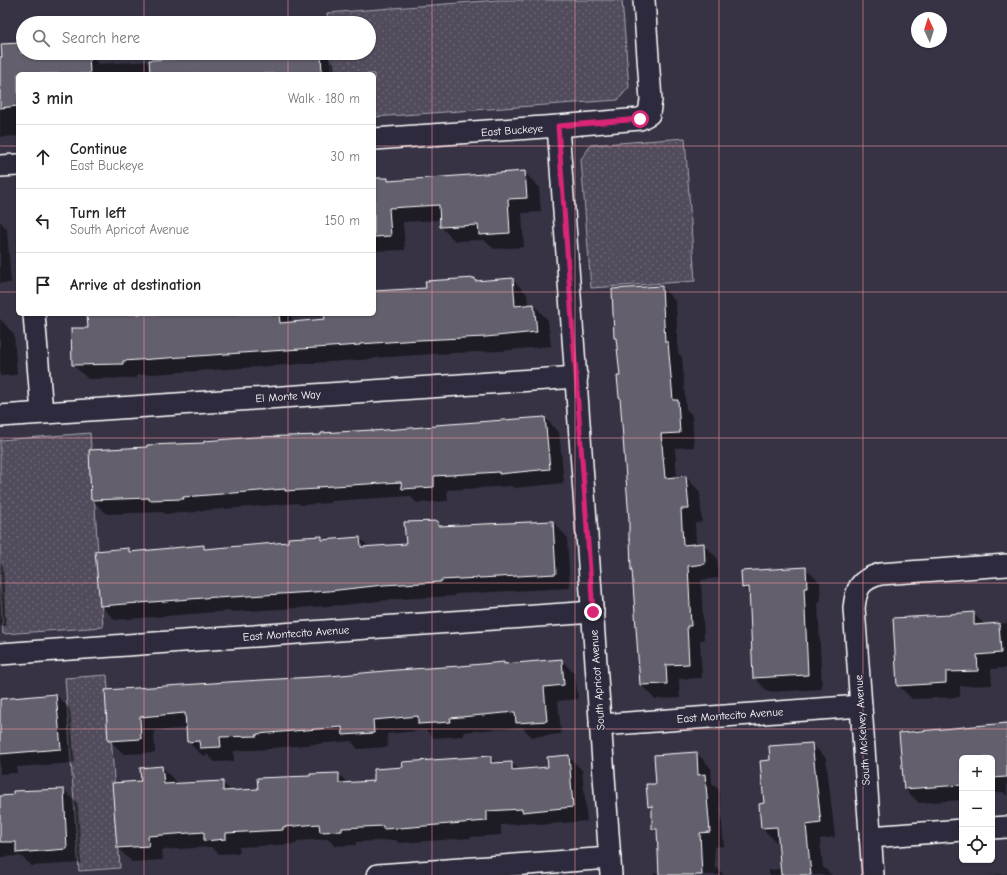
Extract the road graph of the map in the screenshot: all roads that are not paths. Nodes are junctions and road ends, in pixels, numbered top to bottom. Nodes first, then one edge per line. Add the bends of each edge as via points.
1 (644, 0) edge
2 (558, 126) junction
3 (376, 139) edge
4 (16, 164) edge
5 (0, 166) edge
6 (34, 316) edge
7 (576, 377) junction
8 (42, 413) junction
9 (0, 416) edge
10 (1007, 565) edge
11 (593, 612) junction
12 (0, 654) edge
13 (861, 706) junction
14 (600, 725) junction
15 (1007, 827) edge
16 (995, 828) edge
17 (959, 830) edge
18 (870, 837) junction
19 (610, 866) edge
20 (378, 875) edge
21 (873, 875) edge

1 - 2 street, East Buckeye via 651,100 649,114 640,119
2 - 3 street, East Buckeye
2 - 7 street, South Apricot Avenue
4 - 5 street
6 - 8 street
7 - 8 street, El Monte Way
7 - 11 street, South Apricot Avenue
8 - 9 street, El Monte Way
10 - 13 street, South McKelvey Avenue via 880,574 868,578 859,586 854,608
11 - 12 street, East Montecito Avenue
11 - 14 street, South Apricot Avenue
13 - 14 street, East Montecito Avenue
13 - 18 street, South McKelvey Avenue
14 - 19 street, South Apricot Avenue
15 - 16 street
17 - 18 street
18 - 21 street, South McKelvey Avenue
19 - 20 street

